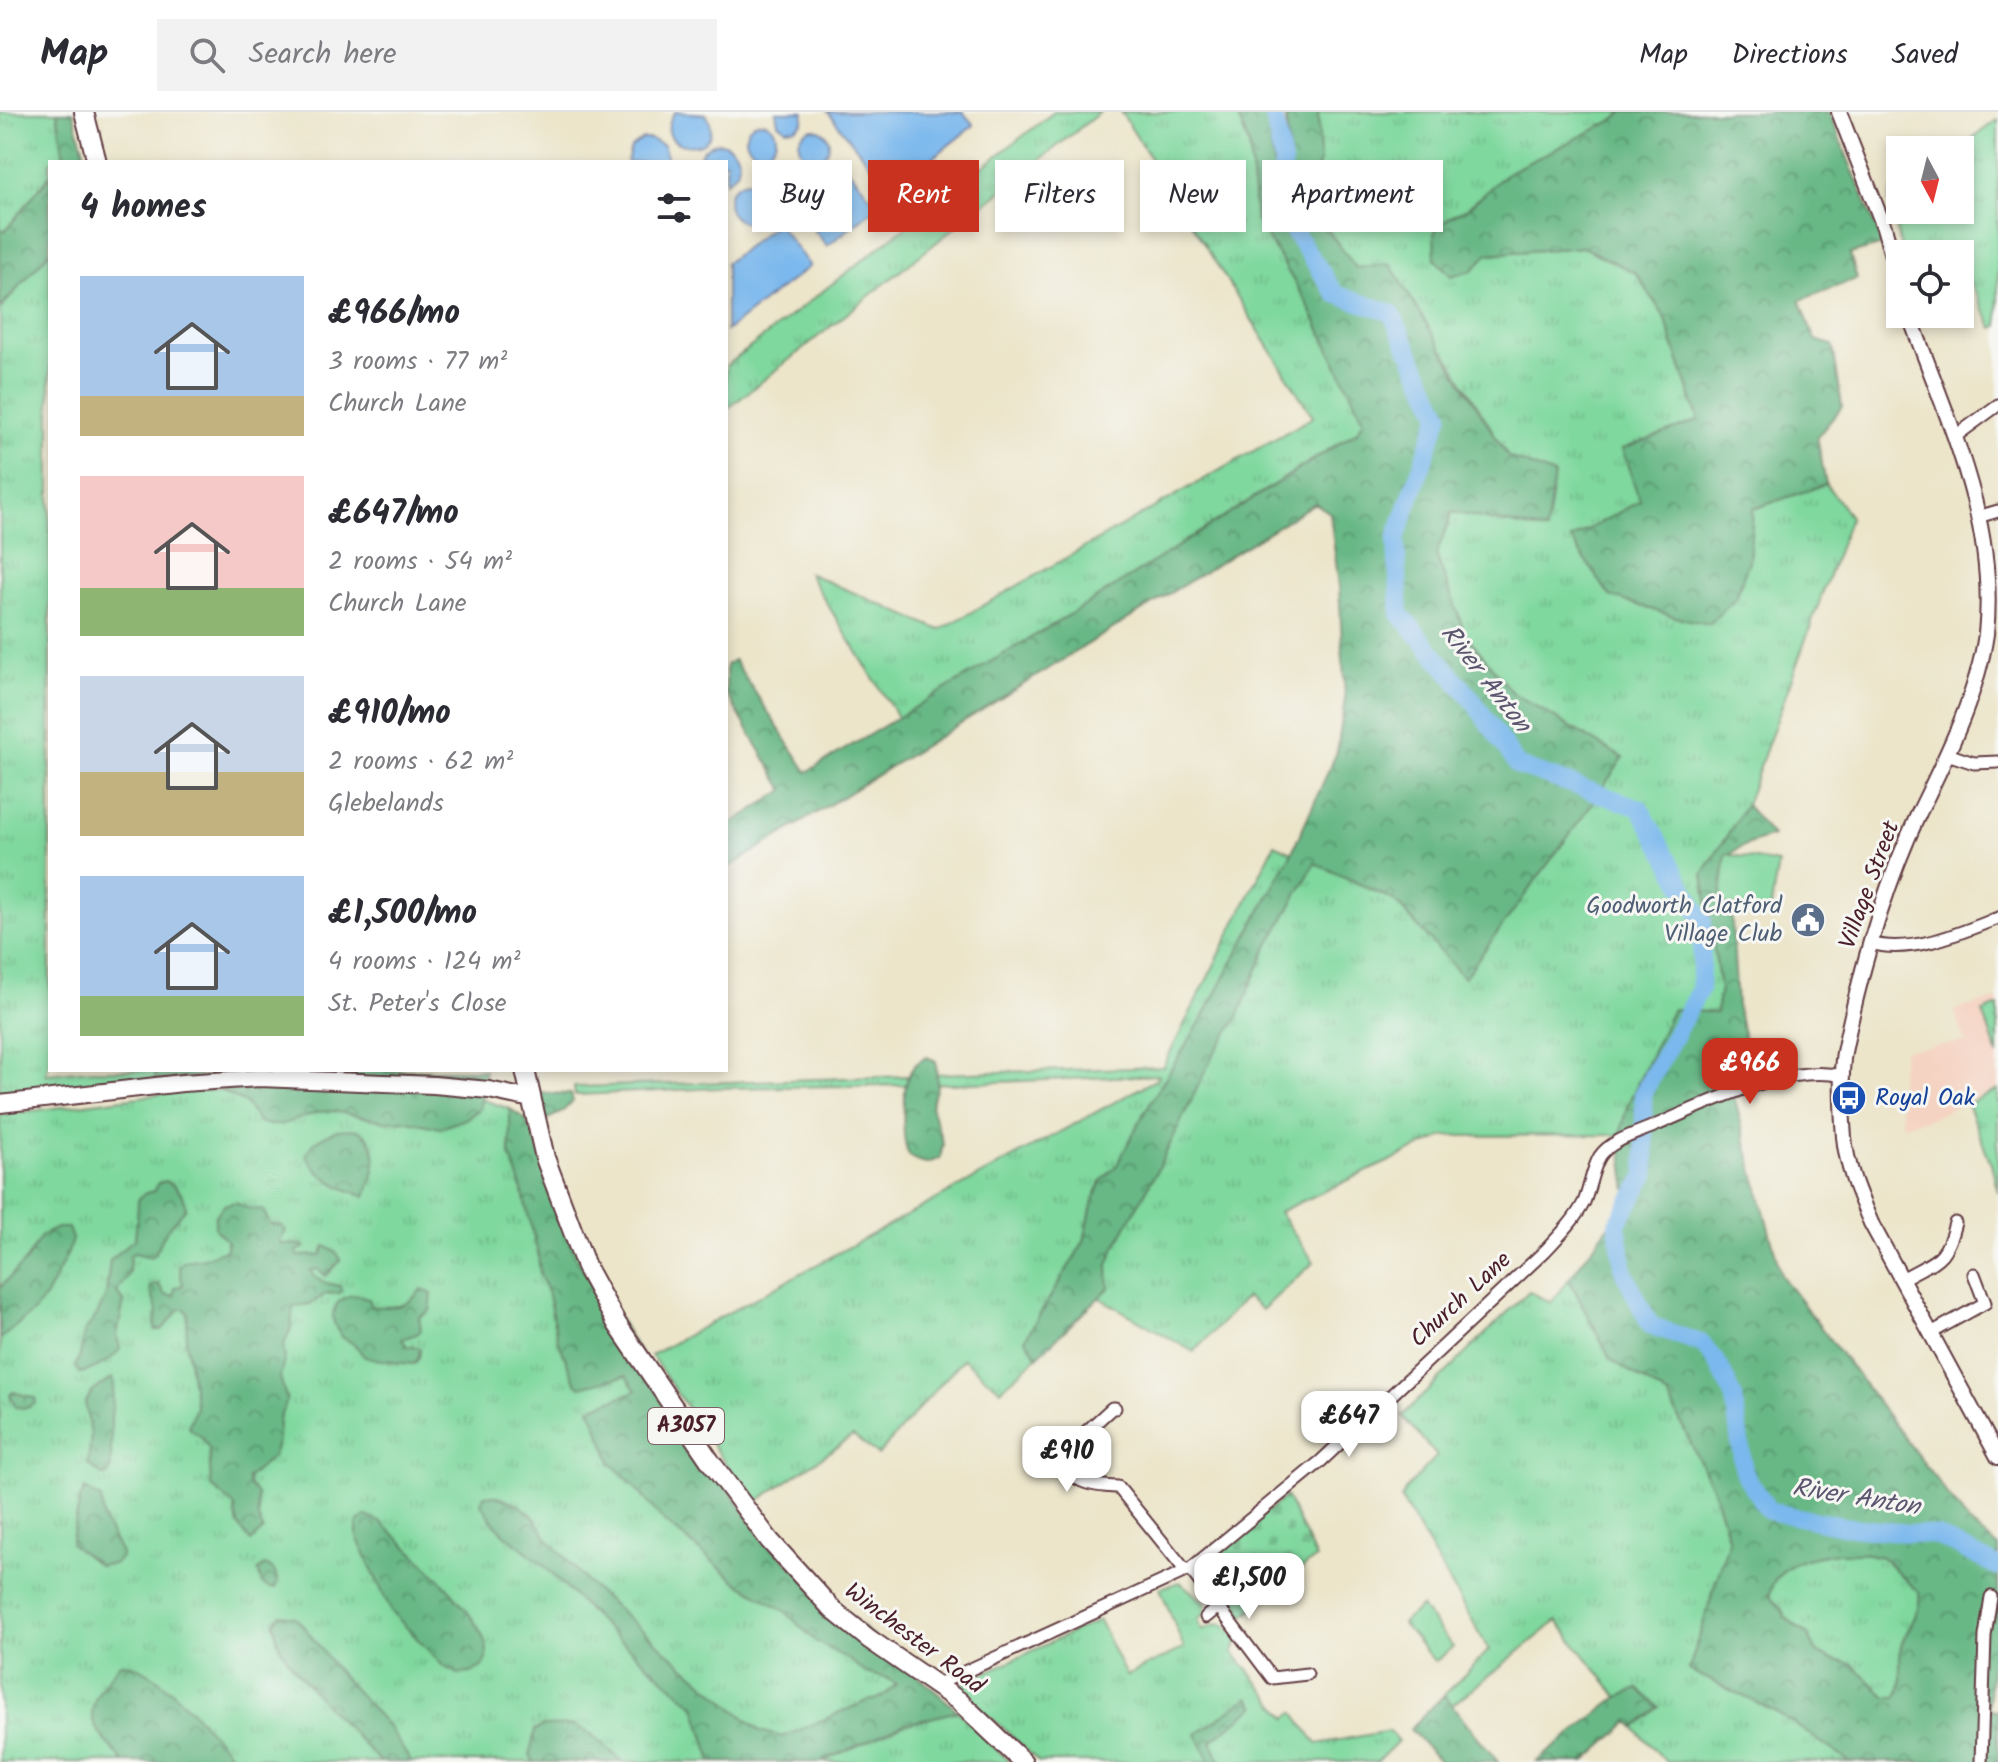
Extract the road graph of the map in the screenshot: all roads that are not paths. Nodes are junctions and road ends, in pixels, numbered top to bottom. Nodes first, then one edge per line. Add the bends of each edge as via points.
1 (84, 112) edge
2 (1839, 112) edge
3 (96, 160) edge
4 (1888, 240) edge
5 (1915, 328) edge
6 (1998, 405) edge
7 (1957, 435) junction
8 (1998, 511) edge
9 (1981, 516) junction
10 (1947, 754) junction
11 (1998, 762) edge
12 (1998, 918) edge
13 (1870, 943) junction
14 (525, 1072) edge
15 (1842, 1076) junction
16 (531, 1099) junction
17 (0, 1104) edge
18 (1955, 1223) dead end
19 (1974, 1274) dead end
20 (1902, 1279) junction
21 (1931, 1333) junction
22 (1115, 1408) dead end
23 (1998, 1457) edge
24 (1188, 1570) junction
25 (1991, 1597) dead end
26 (1217, 1608) junction
27 (1206, 1617) dead end
28 (1307, 1674) dead end
29 (938, 1684) junction
30 (1023, 1762) edge
31 (1981, 1762) edge

1 - 3 main road
2 - 4 street
5 - 7 street, Village Street
6 - 7 street
7 - 9 street, Village Street
8 - 9 street
9 - 10 street, Village Street via 1987,634
10 - 11 street via 1974,763
10 - 13 street, Village Street
12 - 13 street via 1903,946
13 - 15 street, Village Street
14 - 16 main road, A3057
15 - 20 street, Village Street via 1844,1139 1854,1183
15 - 24 street, Church Lane via 1813,1072 1782,1079 1702,1103 1617,1142 1601,1155 1583,1204 1545,1251 1321,1461
16 - 17 main road via 434,1085 260,1078
16 - 29 main road, Winchester Road / A3057 via 555,1188 587,1269 625,1336 710,1461 770,1541 833,1610
18 - 20 street via 1944,1255
19 - 21 street via 1985,1303
20 - 21 street, Village Street
21 - 23 street, Village Street
22 - 24 street via 1065,1451 1065,1464 1077,1480 1118,1487
24 - 26 street
24 - 29 street, Church Lane
25 - 31 street
26 - 27 street
26 - 28 street via 1272,1678
29 - 30 main road, Winchester Road / A3057

